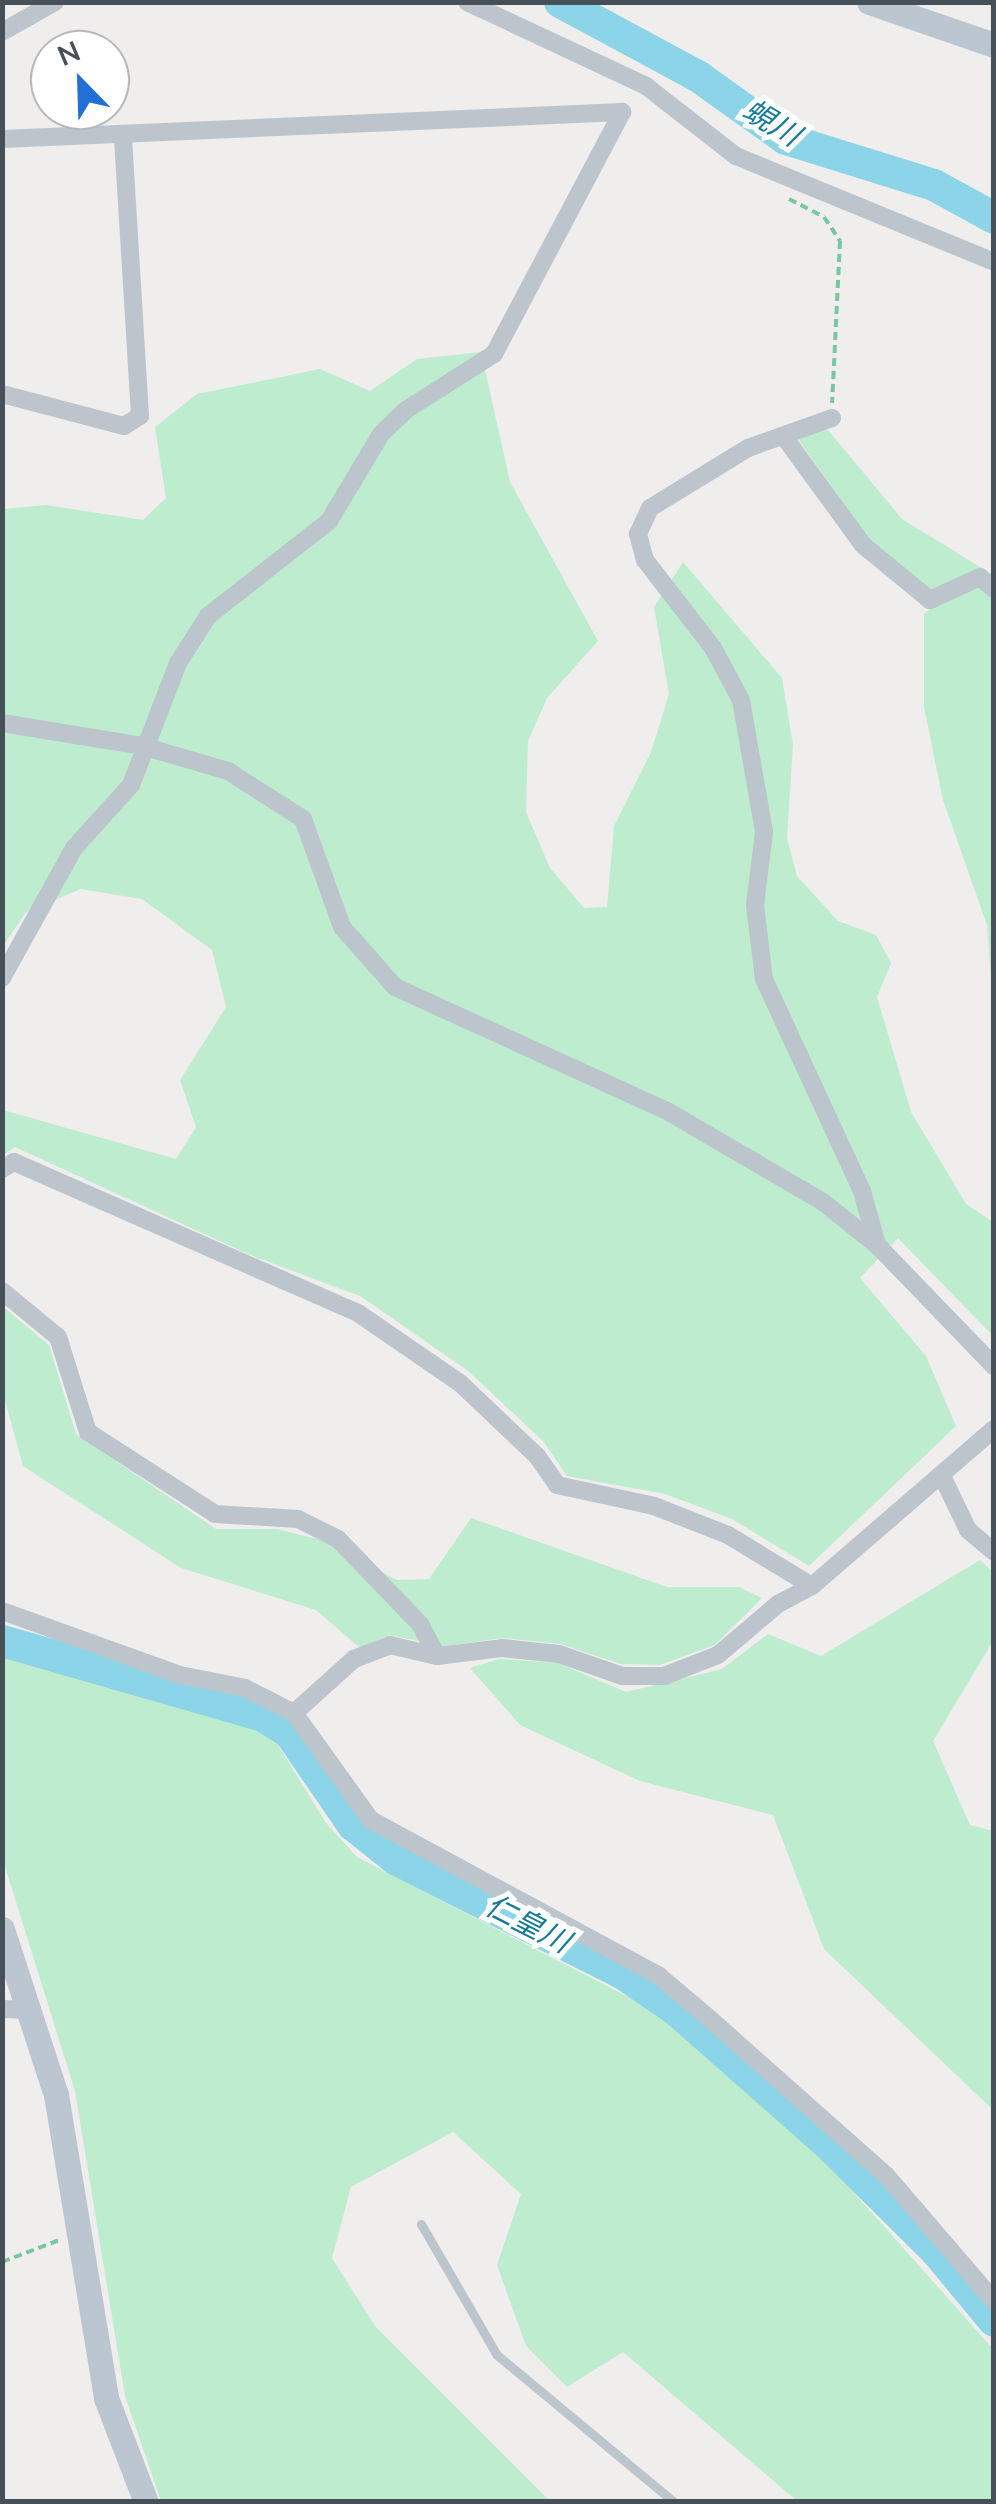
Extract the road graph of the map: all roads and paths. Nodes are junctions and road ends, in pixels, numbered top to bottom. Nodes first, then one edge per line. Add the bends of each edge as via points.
1 (55, 2) edge
2 (467, 2) edge
3 (869, 2) edge
4 (2, 32) edge
5 (994, 45) edge
6 (123, 135) junction
7 (2, 139) edge
8 (774, 191) dead end
9 (994, 262) edge
10 (2, 394) edge
11 (832, 418) joint
12 (784, 438) junction
13 (994, 589) edge
14 (2, 722) edge
15 (142, 746) junction
16 (2, 978) edge
17 (2, 1169) edge
18 (878, 1246) junction
19 (2, 1291) edge
20 (994, 1366) edge
21 (994, 1429) edge
22 (942, 1476) junction
23 (994, 1552) edge
24 (812, 1586) junction
25 (2, 1612) edge
26 (437, 1656) junction
27 (294, 1713) junction
28 (2, 1929) edge
29 (2, 2009) edge
30 (32, 2010) junction
31 (421, 2224) dead end
32 (78, 2232) junction
33 (2, 2262) edge
34 (994, 2302) edge
35 (146, 2502) edge
36 (674, 2502) edge

1 - 4 street
2 - 9 street via 646,86 736,156
3 - 5 street
6 - 7 street
6 - 10 street via 140,416 124,426
6 - 15 street via 622,112 494,354 406,410 380,434 330,521 208,616
8 - 11 path via 824,217 840,241
11 - 12 street
12 - 13 street via 863,545 930,600 980,577
12 - 18 street via 748,448 650,508 638,534 645,560 713,648 741,700 764,832 755,906 764,979 862,1191
14 - 15 street
15 - 16 street via 131,786 74,848
15 - 18 street via 228,771 303,820 342,927 395,988 669,1112 823,1202
17 - 24 street via 14,1162 358,1314 460,1383 558,1485 654,1506 709,1528
18 - 20 street
19 - 26 street via 58,1337 88,1432 216,1514 298,1518 338,1538 420,1624
21 - 22 street
22 - 23 street via 968,1530
22 - 24 street
24 - 26 street via 778,1604 718,1656 664,1676 622,1676 559,1654 502,1648
25 - 27 street via 180,1675 245,1688
26 - 27 street via 390,1646 354,1658
27 - 34 street via 371,1820 659,1976 698,2008 886,2175
28 - 30 street
29 - 30 street
30 - 32 street via 56,2095
31 - 36 lane via 497,2355
32 - 33 path
32 - 35 street via 106,2398

